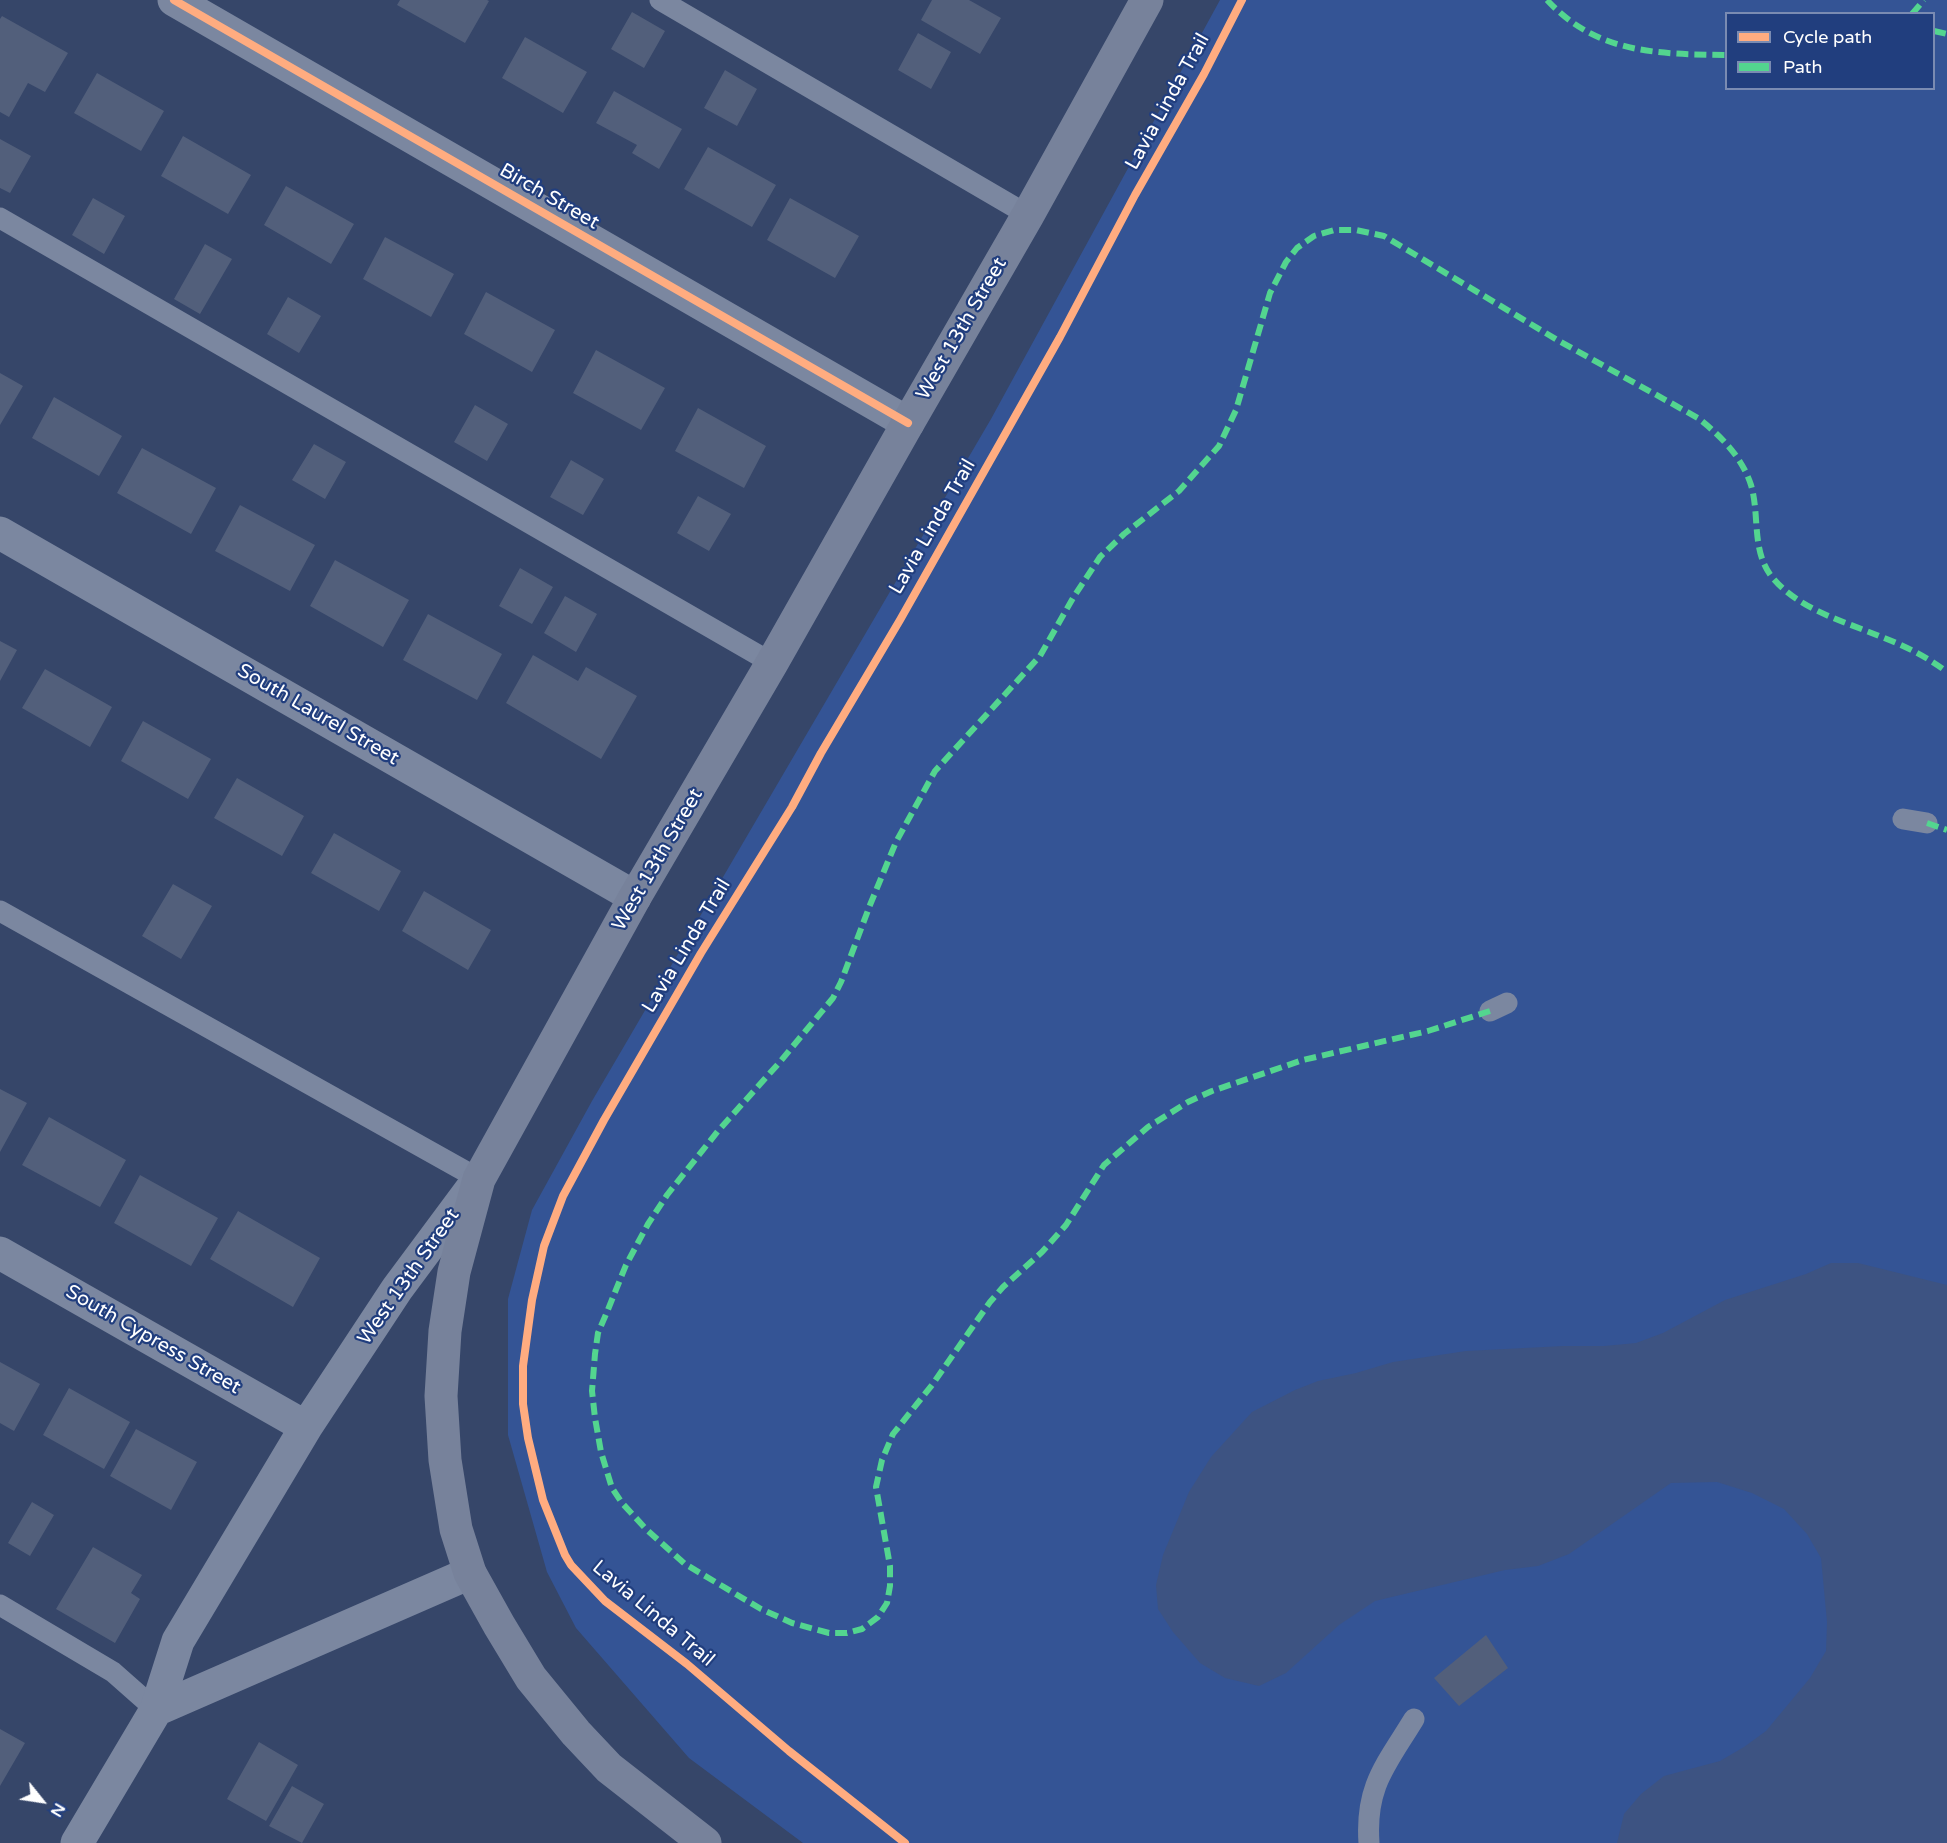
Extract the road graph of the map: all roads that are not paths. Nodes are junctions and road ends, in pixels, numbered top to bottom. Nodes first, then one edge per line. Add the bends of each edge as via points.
1 (174, 0) edge
2 (660, 0) edge
3 (1147, 0) edge
4 (1028, 215) junction
5 (0, 218) edge
6 (908, 423) junction
7 (0, 533) edge
8 (772, 663) junction
9 (1903, 819) dead end
10 (1926, 823) dead end
11 (635, 897) junction
12 (0, 911) edge
13 (479, 1179) junction
14 (0, 1253) edge
15 (306, 1427) junction
16 (470, 1573) junction
17 (0, 1605) edge
18 (156, 1710) junction
19 (1414, 1719) dead end
20 (77, 1843) edge
21 (705, 1843) edge
22 (1369, 1843) edge

1 - 6 street, Birch Street
2 - 4 lane
3 - 4 main road, West 13th Street
4 - 6 main road, West 13th Street
5 - 8 lane
6 - 8 main road, West 13th Street
7 - 11 street, South Laurel Street
8 - 11 main road, West 13th Street
9 - 10 lane
11 - 13 main road, West 13th Street
12 - 13 lane
13 - 15 street, West 13th Street via 397,1289
13 - 16 main road via 454,1272 441,1396 445,1460 456,1529
14 - 15 street, South Cypress Street
15 - 18 street, West 13th Street via 178,1641
16 - 18 street
16 - 21 main road via 531,1678 576,1733 609,1768
17 - 18 lane via 113,1672
18 - 20 street, West 13th Street
19 - 22 lane via 1376,1781 1368,1810

